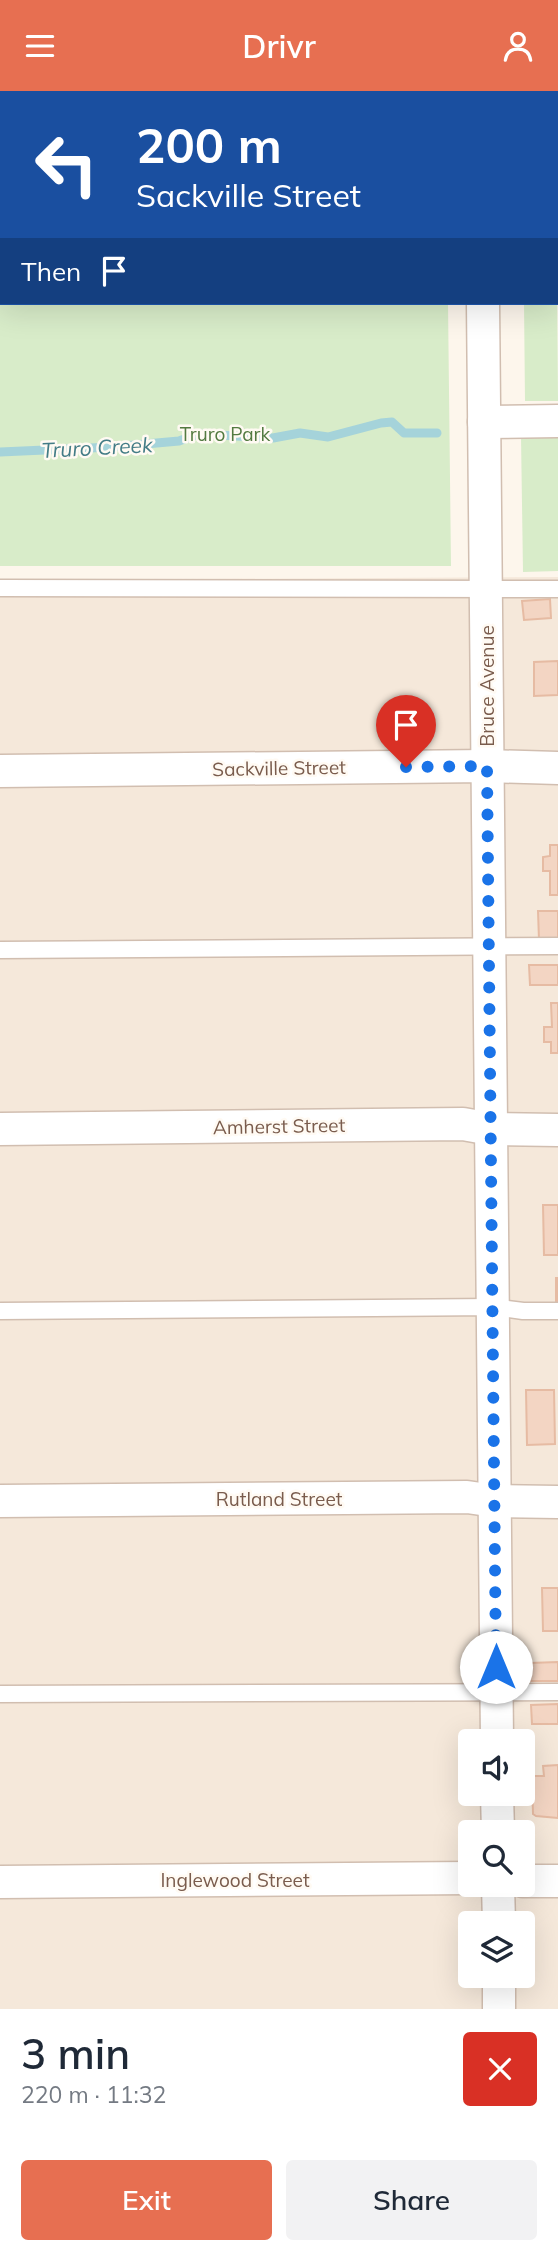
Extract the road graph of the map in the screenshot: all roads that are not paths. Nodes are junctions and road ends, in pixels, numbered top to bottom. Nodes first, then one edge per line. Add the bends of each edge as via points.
1 (483, 305) edge
2 (558, 421) edge
3 (484, 422) junction
4 (0, 588) edge
5 (486, 589) junction
6 (558, 589) edge
7 (487, 766) junction
8 (558, 768) edge
9 (0, 771) edge
10 (558, 946) edge
11 (489, 947) junction
12 (0, 950) edge
13 (0, 1129) edge
14 (491, 1129) junction
15 (558, 1130) edge
16 (493, 1307) junction
17 (0, 1311) edge
18 (558, 1311) edge
19 (0, 1501) edge
20 (495, 1501) junction
21 (558, 1502) edge
22 (558, 1692) edge
23 (496, 1693) junction
24 (0, 1694) edge
25 (497, 1729) edge
26 (458, 1878) edge
27 (535, 1881) edge
28 (558, 1881) edge
29 (0, 1882) edge
30 (499, 1988) edge
31 (499, 2009) edge

1 - 3 street, Bruce Avenue
2 - 3 street
3 - 5 street, Bruce Avenue
4 - 5 lane
5 - 6 lane
5 - 7 street, Bruce Avenue
7 - 8 street, Sackville Street
7 - 9 street, Sackville Street
7 - 11 street, Bruce Avenue
10 - 11 lane
11 - 12 lane
11 - 14 street, Bruce Avenue
13 - 14 street, Amherst Street via 463,1124
14 - 15 street, Amherst Street
14 - 16 street, Bruce Avenue
16 - 17 lane
16 - 18 lane
16 - 20 street, Bruce Avenue
19 - 20 street, Rutland Street via 467,1497
20 - 21 street, Rutland Street
20 - 23 street, Bruce Avenue
22 - 23 lane
23 - 24 lane
23 - 25 street, Bruce Avenue
26 - 29 street, Inglewood Street
27 - 28 street
30 - 31 street

